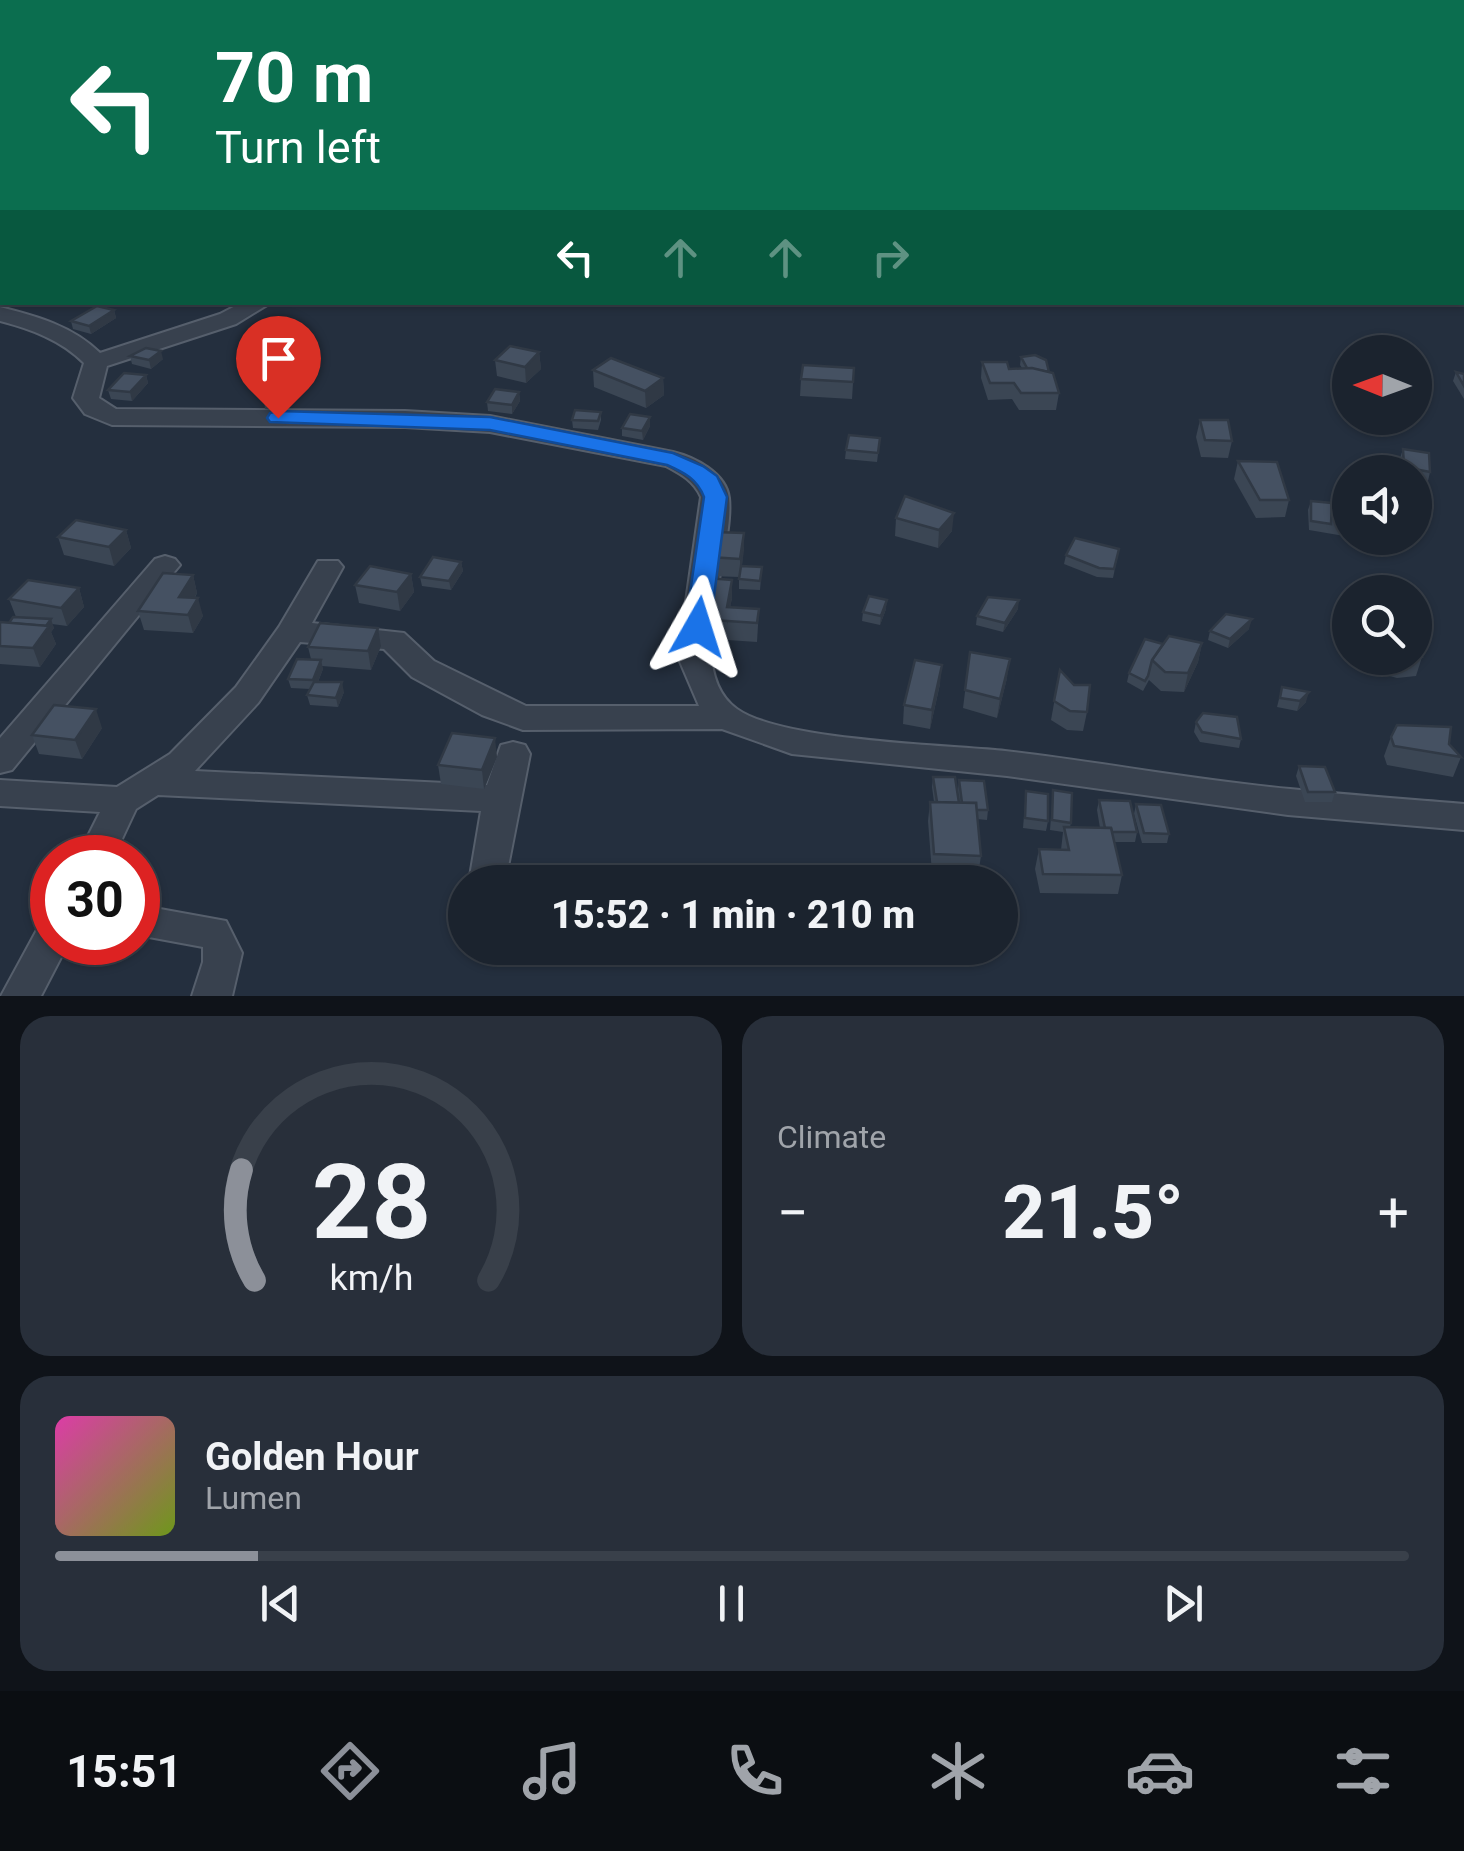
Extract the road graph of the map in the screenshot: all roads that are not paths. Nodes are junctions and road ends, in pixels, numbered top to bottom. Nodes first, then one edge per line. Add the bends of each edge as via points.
1 (255, 305) edge
2 (0, 314) edge
3 (96, 362) junction
4 (164, 565) dead end
5 (328, 567) dead end
6 (292, 631) junction
7 (725, 717) junction
8 (513, 754) dead end
9 (0, 761) edge
10 (156, 782) junction
11 (0, 793) edge
12 (502, 798) junction
13 (123, 800) junction
14 (1464, 816) edge
15 (106, 835) edge
16 (490, 865) edge
17 (160, 924) edge
18 (38, 965) edge
19 (21, 996) edge
20 (212, 996) edge

1 - 3 street
2 - 3 street via 62,336
3 - 7 street via 86,398 112,417 490,424 696,470 716,497 694,657
4 - 9 street
5 - 6 street
6 - 7 street via 393,640 423,669 523,718
6 - 10 street via 247,696
7 - 14 street via 792,742 1288,802
8 - 12 street
10 - 12 street
10 - 13 street
11 - 13 street
12 - 16 street
13 - 15 street
17 - 20 street via 213,932 222,940
18 - 19 street

